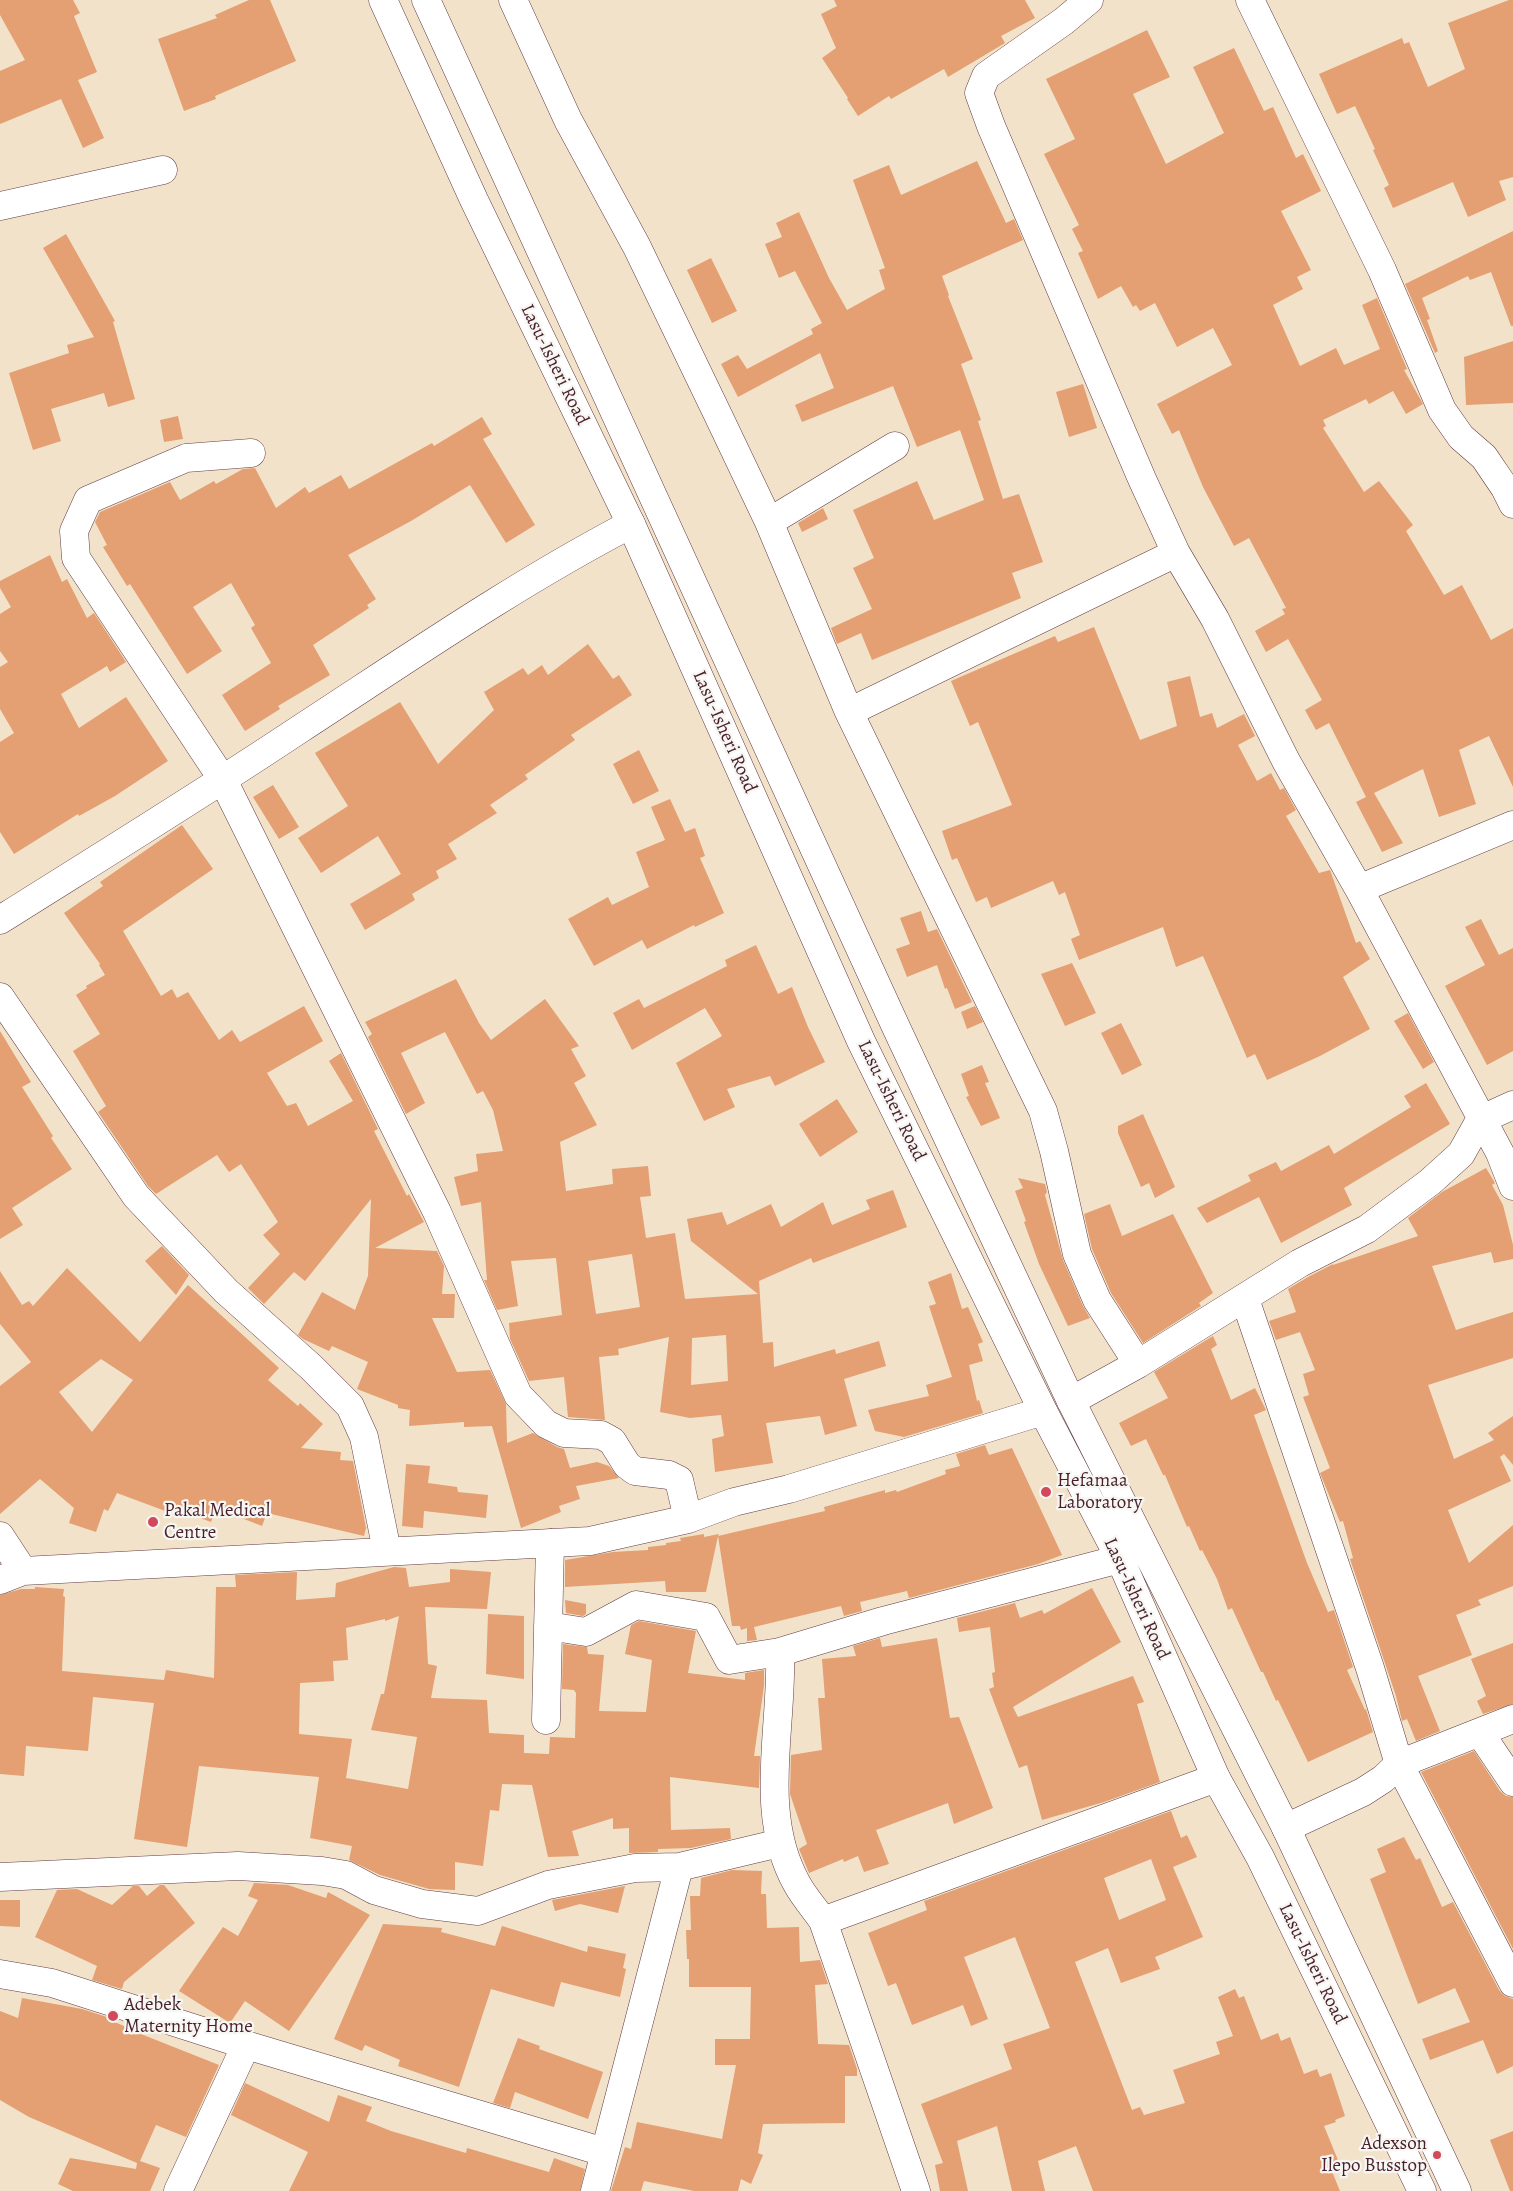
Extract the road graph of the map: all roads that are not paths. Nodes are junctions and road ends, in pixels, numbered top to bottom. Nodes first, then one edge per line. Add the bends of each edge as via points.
1 (383, 0) edge
2 (426, 0) edge
3 (513, 0) edge
4 (1089, 0) edge
5 (1250, 0) edge
6 (163, 170) dead end
7 (0, 206) edge
8 (895, 446) dead end
9 (251, 453) dead end
10 (1513, 504) edge
11 (769, 522) junction
12 (631, 524) junction
13 (1176, 553) junction
14 (850, 712) junction
15 (223, 780) junction
16 (1513, 825) edge
17 (1358, 889) junction
18 (0, 920) edge
19 (0, 997) edge
20 (895, 1025) junction
21 (861, 1041) junction
22 (1513, 1105) edge
23 (1480, 1120) junction
24 (1513, 1186) edge
25 (1245, 1298) junction
26 (1138, 1364) junction
27 (1071, 1401) junction
28 (1043, 1412) junction
29 (688, 1519) junction
30 (0, 1536) edge
31 (550, 1544) junction
32 (387, 1551) junction
33 (1120, 1559) junction
34 (11, 1576) edge
35 (548, 1626) junction
36 (780, 1652) junction
37 (1224, 1705) junction
38 (1513, 1719) edge
39 (546, 1720) dead end
40 (1191, 1722) junction
41 (1480, 1733) junction
42 (1399, 1764) junction
43 (1216, 1778) junction
44 (1513, 1782) edge
45 (1286, 1828) junction
46 (780, 1843) junction
47 (679, 1867) junction
48 (0, 1878) edge
49 (823, 1921) junction
50 (0, 1974) edge
51 (1513, 1983) edge
52 (246, 2045) junction
53 (604, 2152) junction
54 (178, 2191) edge
55 (595, 2191) edge
56 (916, 2191) edge
57 (1422, 2191) edge
58 (1457, 2191) edge

1 - 12 street, Lasu-Isheri Road via 474,200
2 - 20 street, Lasu-Isheri Road
3 - 11 street via 568,120 636,247
4 - 13 street via 986,76 979,93
5 - 10 street via 1382,270 1442,410 1461,437 1484,457
6 - 7 street
8 - 11 street
9 - 15 street via 186,458 88,500 74,531 76,558
11 - 14 street
12 - 15 street via 570,555
12 - 21 street, Lasu-Isheri Road
13 - 14 street
13 - 17 street via 1215,619 1286,761
14 - 26 street via 1043,1111 1077,1254 1097,1300
15 - 18 street
15 - 29 street via 437,1212 518,1395 546,1424 564,1434 601,1435 612,1441 627,1465 635,1471 669,1475 680,1480
16 - 17 street
17 - 23 street
19 - 32 street via 136,1196 226,1292 350,1406 364,1437
20 - 21 street
20 - 27 street, Lasu-Isheri Road
21 - 28 street, Lasu-Isheri Road
22 - 23 street
23 - 24 street via 1500,1153
23 - 25 street via 1460,1154 1430,1182 1367,1229 1300,1263
25 - 26 street
25 - 42 street via 1370,1668
26 - 27 street
27 - 37 street, Lasu-Isheri Road
28 - 29 street via 790,1489 734,1502
28 - 33 street, Lasu-Isheri Road
29 - 31 street via 590,1541
30 - 34 street
31 - 32 street
31 - 35 street
32 - 34 street
33 - 36 street via 883,1620
33 - 40 street, Lasu-Isheri Road
35 - 36 street via 586,1632 636,1605 706,1617 729,1660
35 - 39 street
36 - 46 street via 774,1798
37 - 40 street
37 - 45 street, Lasu-Isheri Road
38 - 41 street
40 - 43 street, Lasu-Isheri Road
41 - 42 street
41 - 44 street
42 - 45 street via 1363,1792
42 - 51 street
43 - 49 street
43 - 57 street, Lasu-Isheri Road via 1264,1865
45 - 58 street, Lasu-Isheri Road
46 - 47 street
46 - 49 street via 797,1883
47 - 48 street via 635,1868 548,1885 478,1911 422,1904 374,1890 346,1875 322,1870 238,1866
47 - 53 street
49 - 56 street
50 - 52 street via 52,1983
52 - 53 street
52 - 54 street
53 - 55 street

